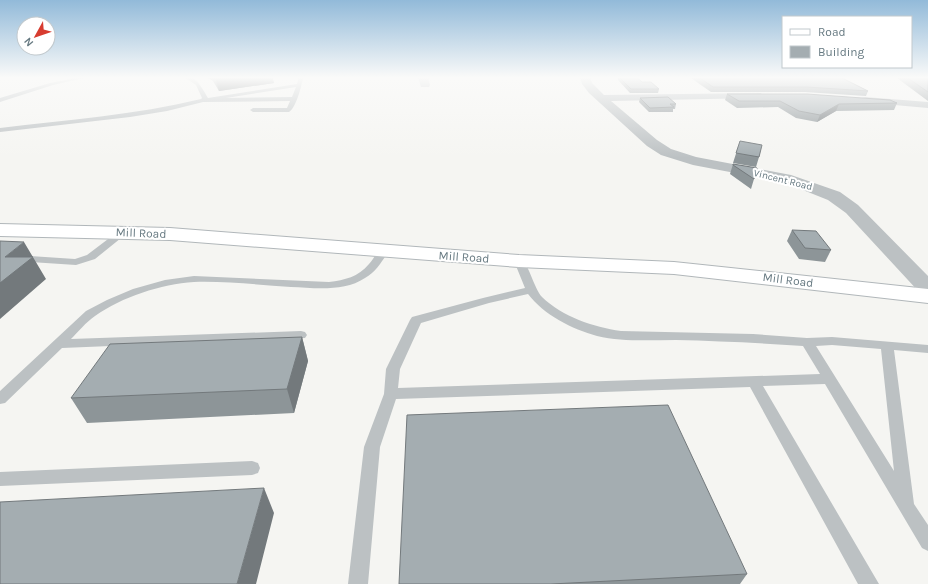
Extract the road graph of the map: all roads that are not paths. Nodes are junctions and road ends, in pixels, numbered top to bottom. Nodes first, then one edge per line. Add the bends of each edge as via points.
1 (186, 104) edge
2 (292, 104) edge
3 (608, 104) edge
4 (100, 110) dead end
5 (252, 110) dead end
6 (100, 118) junction
7 (0, 130) edge
8 (0, 230) edge
9 (123, 232) junction
10 (384, 251) junction
11 (0, 257) edge
12 (519, 260) junction
13 (928, 288) edge
14 (531, 290) junction
15 (928, 296) edge
16 (301, 335) dead end
17 (807, 342) junction
18 (58, 344) junction
19 (886, 346) junction
20 (928, 349) edge
21 (830, 379) junction
22 (754, 382) junction
23 (390, 394) junction
24 (0, 399) edge
25 (252, 468) dead end
26 (0, 479) edge
27 (907, 507) junction
28 (928, 542) edge
29 (358, 584) edge
30 (869, 584) edge

1 - 6 lane
2 - 5 lane via 289,110
3 - 13 street, Vincent Road via 666,152 693,161 786,178 834,196 852,209
4 - 6 lane
6 - 7 lane
8 - 9 main road, Mill Road
9 - 10 main road, Mill Road via 294,242
9 - 11 lane via 91,257 76,262
10 - 12 main road, Mill Road
10 - 18 lane via 373,268 346,284 194,279 165,283 137,291 90,314
12 - 14 lane
12 - 15 main road, Mill Road via 674,268
14 - 17 lane via 550,309 564,318 599,332
14 - 23 lane via 416,320 393,369
16 - 18 lane
17 - 19 lane via 832,341
17 - 21 lane
18 - 24 lane
19 - 20 lane
19 - 27 lane
21 - 22 lane
21 - 27 lane
22 - 23 lane
22 - 30 lane
23 - 29 lane via 372,447
25 - 26 lane
27 - 28 lane

